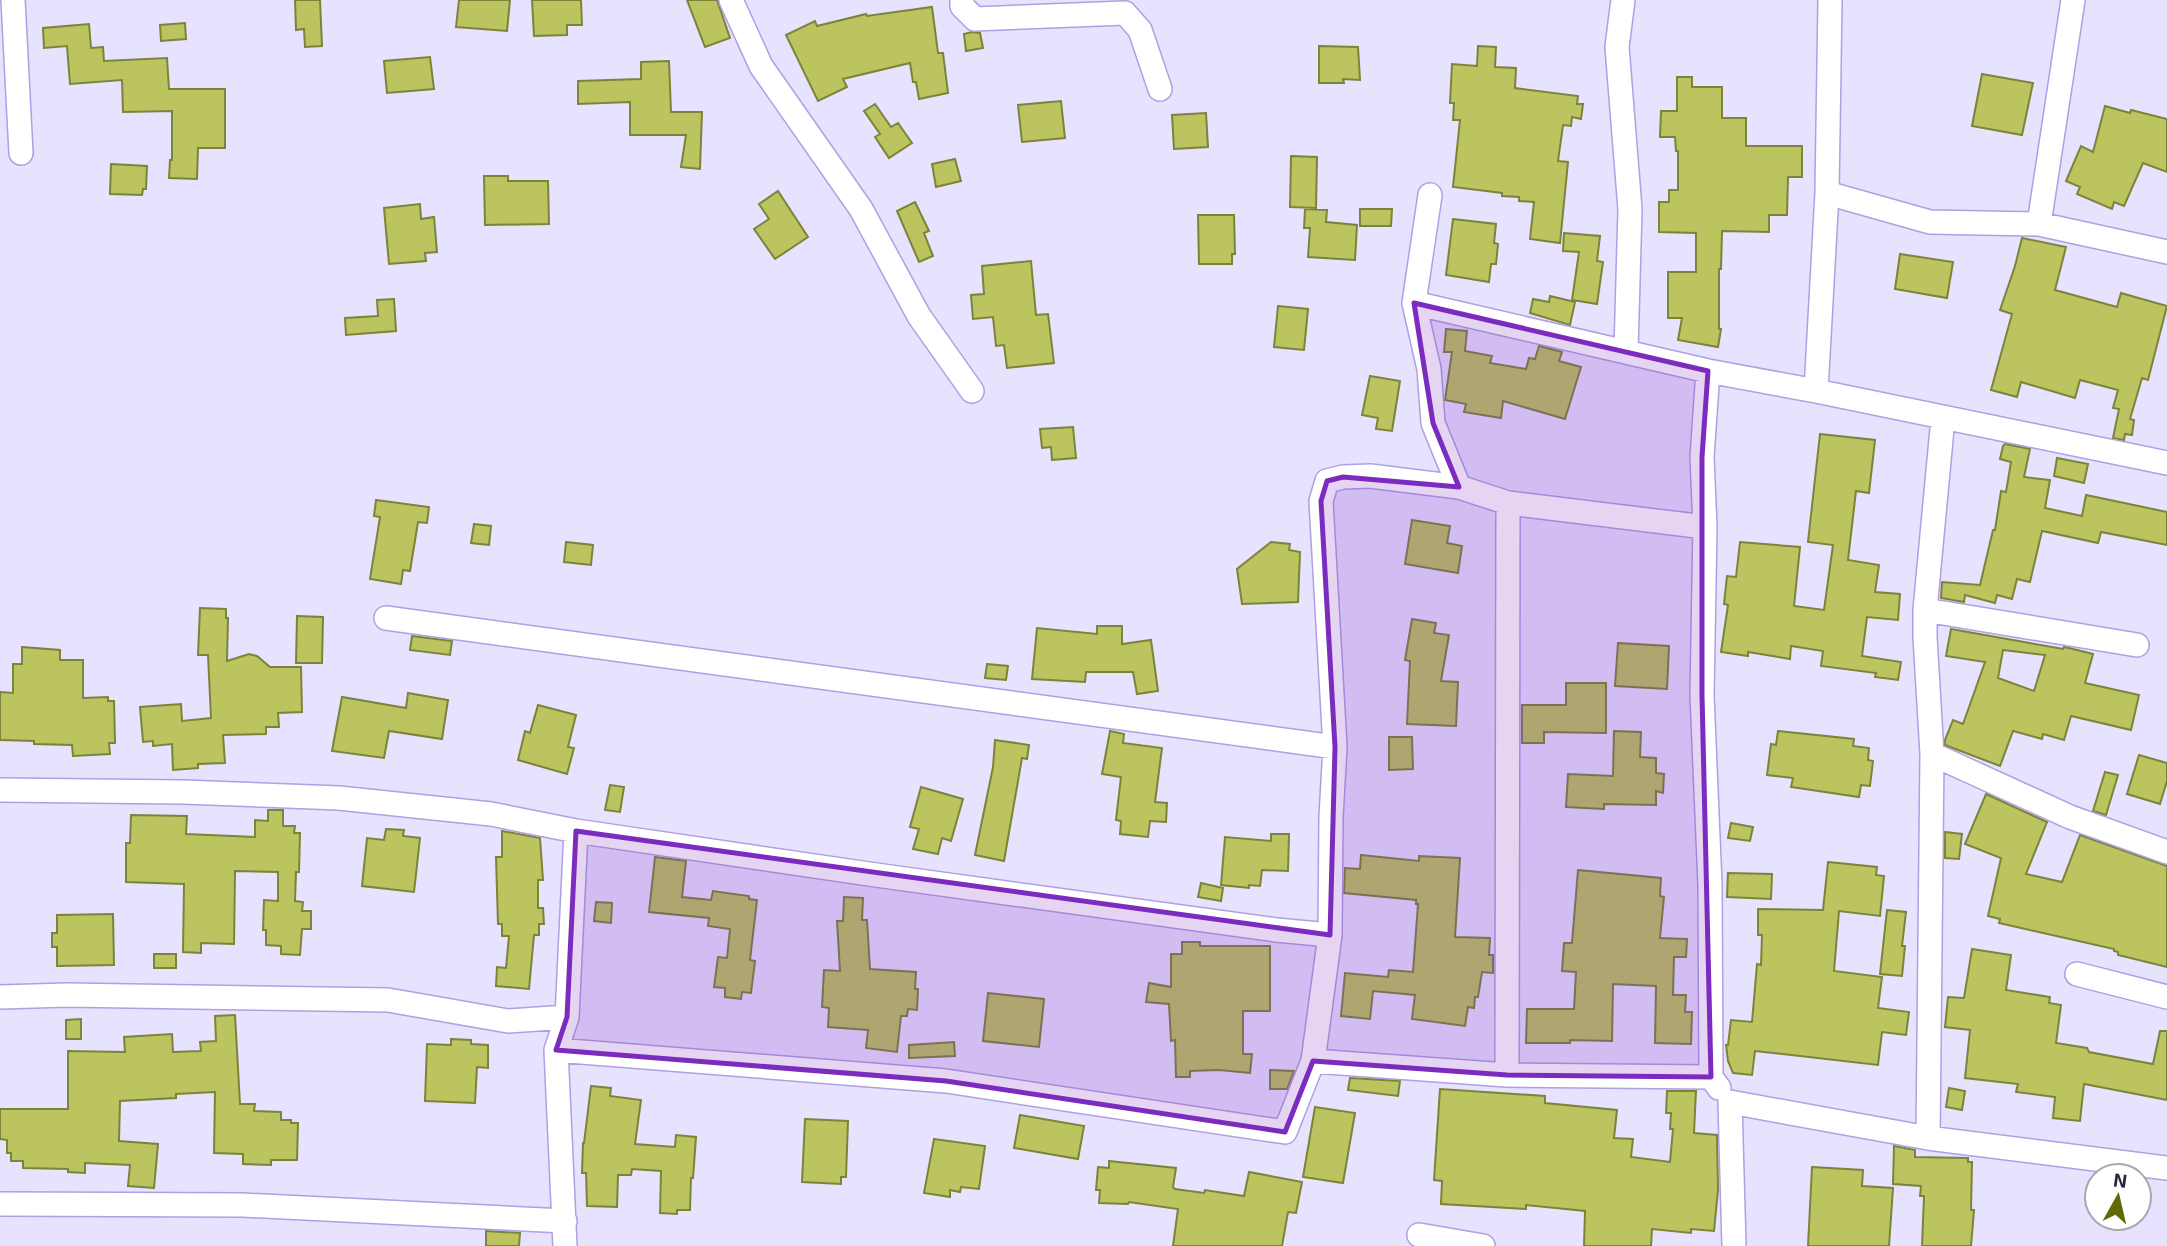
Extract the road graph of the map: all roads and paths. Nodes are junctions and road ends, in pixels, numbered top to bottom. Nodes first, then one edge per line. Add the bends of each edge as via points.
1 (13, 0) edge
2 (731, 0) edge
3 (962, 0) edge
4 (1623, 0) edge
5 (1830, 0) edge
6 (2073, 0) edge
7 (1160, 89) dead end
8 (21, 153) dead end
9 (1827, 193) junction
10 (1430, 195) dead end
11 (2039, 223) junction
12 (2167, 252) edge
13 (1414, 303) junction
14 (1626, 351) junction
15 (1708, 371) junction
16 (972, 391) dead end
17 (1816, 391) junction
18 (1943, 418) junction
19 (2167, 463) edge
20 (1459, 487) junction
21 (1508, 503) junction
22 (1705, 527) junction
23 (1926, 610) junction
24 (386, 618) dead end
25 (2137, 645) dead end
26 (1335, 747) junction
27 (1932, 754) junction
28 (0, 790) edge
29 (576, 831) junction
30 (2167, 852) edge
31 (1330, 935) junction
32 (2077, 974) dead end
33 (2167, 996) edge
34 (0, 997) edge
35 (567, 1017) junction
36 (556, 1050) junction
37 (1313, 1061) junction
38 (1507, 1075) junction
39 (1711, 1077) junction
40 (1730, 1102) junction
41 (1928, 1138) junction
42 (2167, 1168) edge
43 (0, 1204) edge
44 (565, 1221) junction
45 (1419, 1235) dead end
46 (565, 1246) edge
47 (1483, 1246) edge
48 (1734, 1246) edge

1 - 8 street
2 - 16 street via 761,66 861,209 919,316
3 - 7 street via 975,19 1125,13 1140,30
4 - 14 street via 1617,47 1630,209
5 - 9 street
6 - 11 street
9 - 11 street via 1930,222
9 - 17 street
10 - 13 street
11 - 12 street
13 - 14 street
13 - 20 street via 1429,369 1433,423
14 - 15 street
15 - 17 street
15 - 22 street via 1702,457
17 - 18 street
18 - 19 street
18 - 23 street
20 - 21 street
20 - 26 street via 1370,476 1327,481 1321,501
21 - 22 street
21 - 38 street
22 - 39 street via 1702,695 1710,885
23 - 25 street
23 - 27 street
24 - 26 street
26 - 31 street
27 - 30 street via 2070,817
27 - 41 street
28 - 29 street via 340,798 491,814
29 - 31 street
29 - 35 street
31 - 37 street
32 - 33 street
34 - 35 street via 388,1000 508,1021
35 - 36 street
36 - 37 street via 946,1081 1285,1132
36 - 44 street
37 - 38 street
38 - 39 street
39 - 40 street
40 - 41 street
40 - 48 street
41 - 42 street
43 - 44 street via 242,1205
44 - 46 street
45 - 47 street

